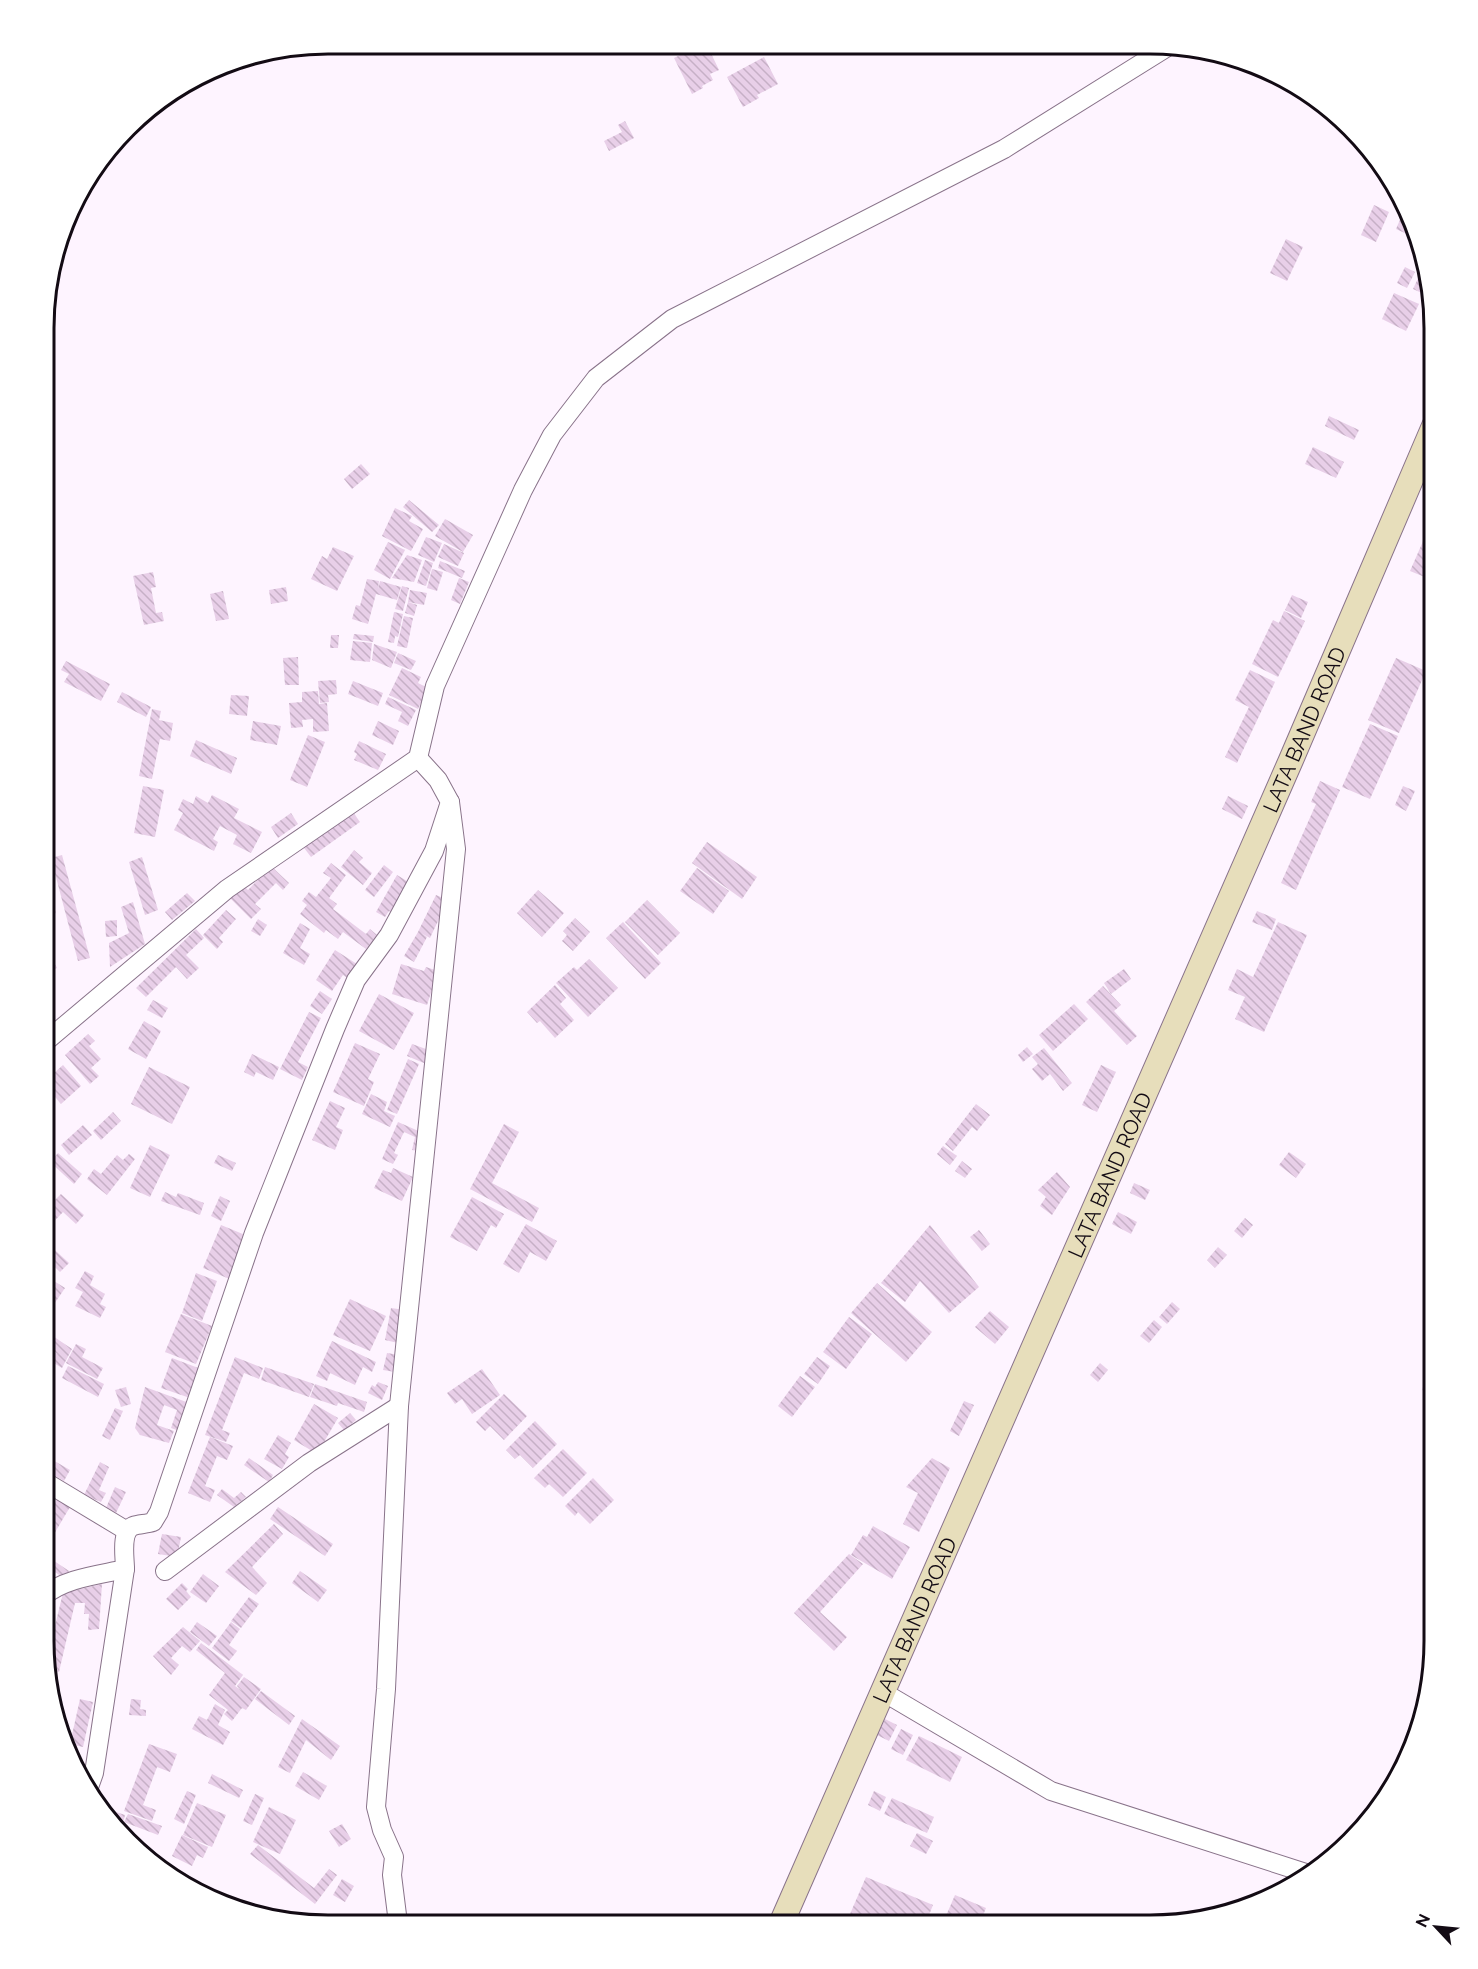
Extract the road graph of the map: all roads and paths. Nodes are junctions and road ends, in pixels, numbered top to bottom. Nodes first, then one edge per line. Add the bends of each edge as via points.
1 (1156, 54) edge
2 (1424, 449) edge
3 (417, 758) junction
4 (450, 802) junction
5 (54, 1034) edge
6 (399, 1406) junction
7 (54, 1487) edge
8 (127, 1531) junction
9 (125, 1569) junction
10 (165, 1571) dead end
11 (54, 1590) edge
12 (883, 1692) junction
13 (92, 1779) edge
14 (1299, 1871) edge
15 (397, 1915) edge
16 (785, 1915) edge

1 - 3 street via 1004,149 672,319 596,378 552,435 523,490 435,686
2 - 12 main road, LATA BAND ROAD
3 - 4 street via 438,780
3 - 5 street via 226,889
4 - 6 street via 456,849
4 - 8 street via 434,851 389,935 356,980 334,1029 254,1233 159,1512 153,1522
6 - 10 street via 309,1463
6 - 15 street via 386,1689 376,1807 394,1857
7 - 8 street
8 - 9 street
9 - 11 street via 68,1582
9 - 13 street
12 - 14 street via 1051,1791
12 - 16 main road, LATA BAND ROAD

